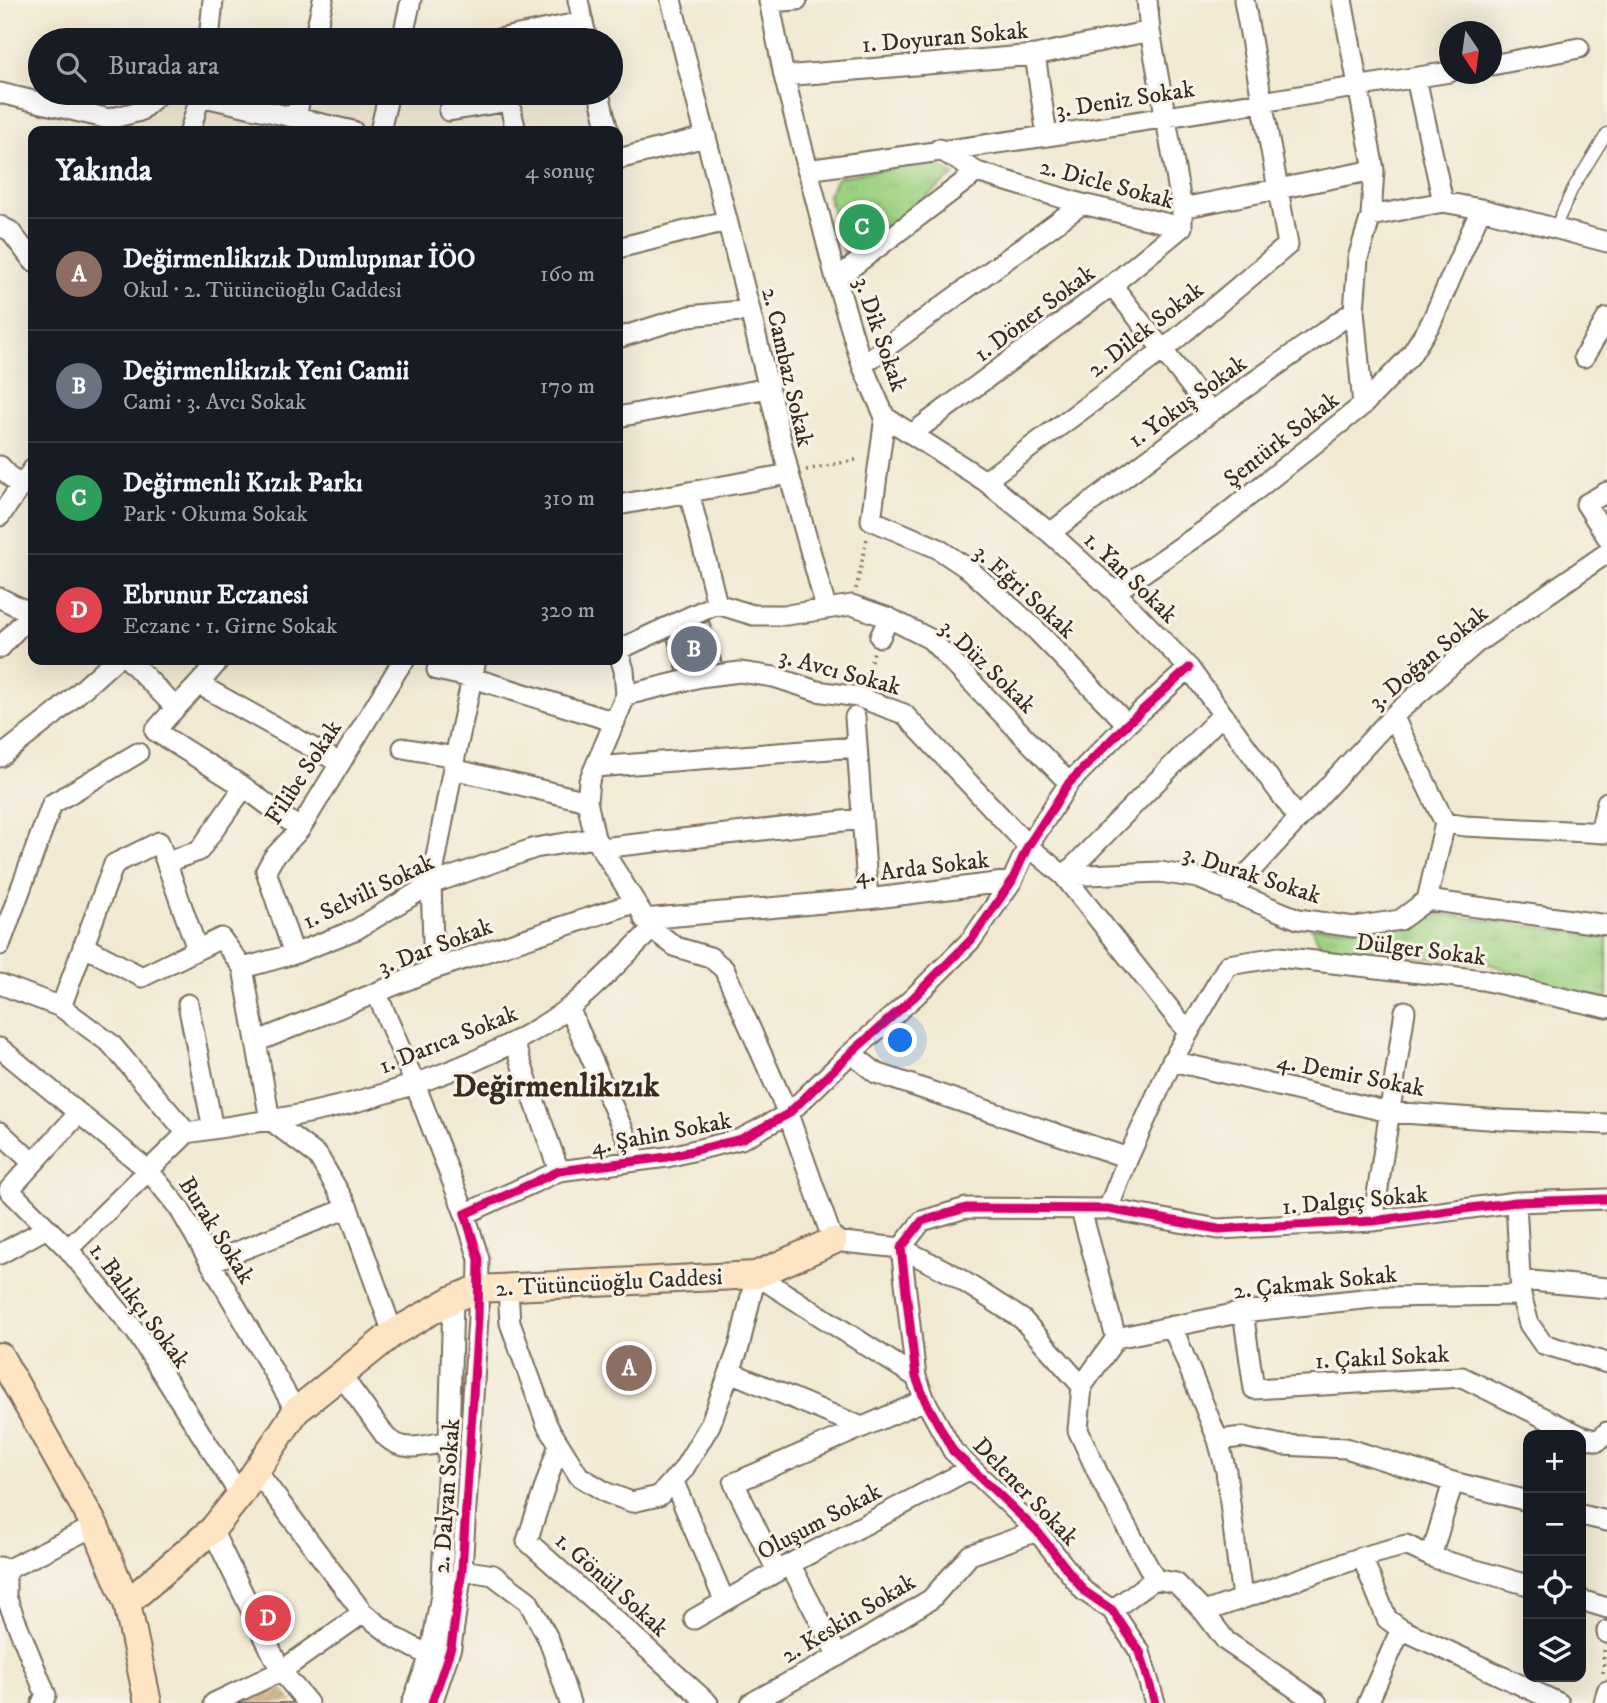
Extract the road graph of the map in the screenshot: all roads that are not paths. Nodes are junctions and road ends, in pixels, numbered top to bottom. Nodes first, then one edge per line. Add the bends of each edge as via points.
1 (213, 0) edge
2 (323, 0) edge
3 (411, 0) edge
4 (578, 0) edge
5 (671, 0) edge
6 (797, 0) edge
7 (1147, 0) edge
8 (1244, 0) edge
9 (1342, 0) edge
10 (769, 1) edge
11 (210, 28) edge
12 (317, 28) edge
13 (404, 28) edge
14 (584, 28) edge
15 (1150, 31) junction
16 (1578, 48) dead end
17 (1035, 55) junction
18 (1502, 63) edge
19 (1439, 74) edge
20 (784, 76) junction
21 (1416, 78) junction
22 (1358, 88) junction
23 (0, 93) edge
24 (28, 101) edge
25 (1263, 102) junction
26 (43, 105) edge
27 (147, 105) edge
28 (197, 105) edge
29 (244, 105) edge
30 (299, 105) edge
31 (386, 105) edge
32 (474, 105) edge
33 (510, 105) edge
34 (602, 105) edge
35 (449, 111) dead end
36 (1166, 117) junction
37 (296, 118) junction
38 (115, 125) edge
39 (191, 126) edge
40 (331, 126) edge
41 (381, 126) edge
42 (515, 126) edge
43 (607, 126) edge
44 (1607, 133) edge
45 (1047, 136) junction
46 (705, 137) junction
47 (939, 149) junction
48 (623, 158) edge
49 (807, 170) junction
50 (1374, 170) junction
51 (977, 172) junction
52 (1280, 190) junction
53 (1443, 202) junction
54 (1082, 204) junction
55 (1481, 209) junction
56 (1371, 216) junction
57 (1182, 218) junction
58 (726, 221) junction
59 (0, 226) edge
60 (1555, 228) junction
61 (1607, 242) edge
62 (623, 247) edge
63 (28, 254) edge
64 (836, 279) junction
65 (1112, 285) junction
66 (750, 310) junction
67 (1354, 311) junction
68 (1605, 329) edge
69 (623, 336) edge
70 (1163, 350) junction
71 (1584, 357) dead end
72 (862, 365) junction
73 (768, 388) junction
74 (1363, 405) junction
75 (1211, 412) junction
76 (623, 416) edge
77 (885, 417) junction
78 (913, 433) junction
79 (0, 466) edge
80 (789, 474) junction
81 (28, 476) edge
82 (985, 481) junction
83 (20, 487) junction
84 (689, 492) junction
85 (1607, 492) edge
86 (623, 504) edge
87 (0, 516) edge
88 (871, 520) joint
89 (1050, 533) junction
90 (1607, 537) edge
91 (1607, 553) edge
92 (1115, 592) junction
93 (0, 597) edge
94 (717, 604) junction
95 (826, 608) junction
96 (28, 611) edge
97 (28, 618) edge
98 (889, 618) junction
99 (880, 637) road end
100 (0, 648) edge
101 (623, 648) edge
102 (111, 665) edge
103 (123, 665) edge
104 (215, 665) edge
105 (402, 665) edge
106 (622, 665) edge
107 (1189, 668) junction
108 (474, 669) edge
109 (437, 670) dead end
110 (200, 685) junction
111 (626, 695) junction
112 (175, 707) junction
113 (1222, 715) junction
114 (1393, 716) junction
115 (855, 717) dead end
116 (615, 722) junction
117 (1127, 723) junction
118 (856, 747) junction
119 (403, 748) dead end
120 (138, 753) dead end
121 (0, 757) edge
122 (340, 763) junction
123 (454, 763) junction
124 (595, 767) junction
125 (1069, 783) junction
126 (244, 788) junction
127 (587, 801) junction
128 (1607, 802) edge
129 (1298, 818) junction
130 (861, 819) junction
131 (1445, 823) junction
132 (300, 829) junction
133 (1604, 833) edge
134 (598, 843) junction
135 (1028, 846) junction
136 (166, 862) junction
137 (1064, 876) junction
138 (1012, 881) junction
139 (431, 884) junction
140 (1230, 893) junction
141 (868, 899) junction
142 (1427, 900) junction
143 (643, 917) junction
144 (1607, 925) edge
145 (0, 944) edge
146 (83, 946) junction
147 (197, 949) junction
148 (294, 954) junction
149 (243, 968) junction
150 (434, 969) junction
151 (0, 984) edge
152 (377, 994) junction
153 (188, 1004) dead end
154 (61, 1007) junction
155 (569, 1008) junction
156 (1607, 1008) edge
157 (1405, 1012) dead end
158 (1188, 1032) junction
159 (256, 1042) junction
160 (514, 1043) junction
161 (0, 1048) edge
162 (851, 1053) junction
163 (1172, 1061) junction
164 (415, 1084) junction
165 (79, 1112) junction
166 (1389, 1112) junction
167 (788, 1114) junction
168 (270, 1120) junction
169 (1607, 1125) edge
170 (213, 1129) junction
171 (0, 1132) edge
172 (187, 1133) junction
173 (1128, 1158) junction
174 (637, 1161) junction
175 (33, 1163) junction
176 (149, 1171) junction
177 (559, 1171) junction
178 (1607, 1199) edge
179 (1516, 1202) junction
180 (348, 1208) junction
181 (1108, 1209) junction
182 (1081, 1210) junction
183 (465, 1214) junction
184 (1373, 1221) junction
185 (47, 1228) junction
186 (833, 1241) junction
187 (901, 1248) junction
188 (68, 1250) junction
189 (0, 1254) edge
190 (211, 1262) junction
191 (756, 1275) junction
192 (1521, 1287) junction
193 (1607, 1287) edge
194 (508, 1289) junction
195 (465, 1294) junction
196 (1243, 1312) junction
197 (1172, 1326) junction
198 (393, 1333) junction
199 (1116, 1338) junction
200 (0, 1356) edge
201 (1607, 1363) edge
202 (730, 1372) junction
203 (341, 1375) junction
204 (916, 1377) junction
205 (1083, 1387) junction
206 (925, 1400) junction
207 (296, 1411) junction
208 (862, 1427) junction
209 (1568, 1430) edge
210 (1607, 1432) edge
211 (1586, 1438) edge
212 (1218, 1440) junction
213 (449, 1441) junction
214 (559, 1444) junction
215 (255, 1469) junction
216 (970, 1469) junction
217 (673, 1480) junction
218 (1453, 1482) junction
219 (240, 1495) junction
220 (1523, 1500) edge
221 (1586, 1516) edge
222 (1607, 1521) edge
223 (95, 1526) junction
224 (212, 1530) junction
225 (1037, 1531) junction
226 (1431, 1557) junction
227 (1363, 1558) junction
228 (784, 1567) junction
229 (3, 1569) edge
230 (461, 1570) junction
231 (1155, 1579) junction
232 (1523, 1585) edge
233 (1242, 1598) junction
234 (724, 1600) junction
235 (1586, 1602) edge
236 (127, 1603) junction
237 (1607, 1608) edge
238 (1112, 1610) junction
239 (1204, 1612) junction
240 (363, 1613) junction
241 (694, 1619) dead end
242 (1401, 1629) junction
243 (430, 1656) junction
244 (838, 1656) junction
245 (281, 1671) junction
246 (1607, 1691) edge
247 (42, 1703) edge
248 (148, 1703) edge
249 (214, 1703) edge
250 (308, 1703) edge
251 (412, 1703) edge
252 (432, 1703) edge
253 (570, 1703) edge
254 (708, 1703) edge
255 (751, 1703) edge
256 (1155, 1703) edge
257 (1317, 1703) edge
258 (1368, 1703) edge
259 (1559, 1703) edge
260 (1604, 1703) edge

1 - 11 street
2 - 12 street
3 - 13 street
4 - 14 street
5 - 46 street, 2. Cambaz Sokak
6 - 10 street
7 - 15 street
8 - 25 street
9 - 22 street, Şentürk Sokak
10 - 20 street, 3. Dik Sokak
15 - 17 street, 1. Doyuran Sokak
15 - 36 street
16 - 18 street
17 - 20 street, 1. Doyuran Sokak
17 - 45 street
19 - 21 street, 3. Deniz Sokak
20 - 49 street, 3. Dik Sokak
21 - 22 street, 3. Deniz Sokak
21 - 53 street
22 - 25 street, 3. Deniz Sokak
22 - 50 street, Şentürk Sokak
23 - 24 street
25 - 36 street, 3. Deniz Sokak
25 - 52 street
26 - 38 street
27 - 38 street
28 - 39 street
29 - 37 street
30 - 37 street
31 - 41 street
32 - 35 street
33 - 42 street
34 - 43 street
36 - 45 street, 3. Deniz Sokak
36 - 57 street
37 - 40 street
44 - 60 lane
45 - 47 street, 3. Deniz Sokak
46 - 48 street
46 - 58 street, 2. Cambaz Sokak
47 - 49 street, 3. Deniz Sokak
47 - 51 street, 2. Dicle Sokak
49 - 64 street, 3. Dik Sokak
50 - 52 street, 2. Dicle Sokak
50 - 56 street, Şentürk Sokak
51 - 54 street, 2. Dicle Sokak
51 - 64 street
52 - 57 street, 2. Dicle Sokak
52 - 70 street, 2. Dilek Sokak via 1288,244
53 - 55 street
53 - 56 street
54 - 57 street, 2. Dicle Sokak
54 - 72 street
55 - 60 street
55 - 74 street via 1431,323 1410,356
56 - 67 street, Şentürk Sokak via 1358,258
57 - 65 street, 1. Döner Sokak
58 - 62 street
58 - 66 street, 2. Cambaz Sokak
59 - 63 street via 10,231
60 - 61 street
64 - 72 street, 3. Dik Sokak
65 - 70 street
65 - 78 street, 1. Döner Sokak
66 - 69 street via 689,316
66 - 73 street, 2. Cambaz Sokak
67 - 74 street, Şentürk Sokak
67 - 75 street, 1. Yokuş Sokak
68 - 71 street
70 - 75 street
70 - 82 street, 2. Dilek Sokak
72 - 77 street, 3. Dik Sokak
73 - 76 street
73 - 80 street, 2. Cambaz Sokak
74 - 92 street, Şentürk Sokak via 1211,526
75 - 89 street, 1. Yokuş Sokak
77 - 78 street, 1. Yan Sokak
77 - 88 street, 3. Dik Sokak
78 - 82 street, 1. Yan Sokak
79 - 83 street
80 - 84 street
80 - 95 street, 2. Cambaz Sokak
81 - 83 street
82 - 89 street, 1. Yan Sokak
83 - 87 street
84 - 86 street
84 - 94 street
85 - 90 street via 1586,505
88 - 117 street, 3. Eğri Sokak via 937,548 970,570
89 - 92 street, 1. Yan Sokak
91 - 114 street, 3. Doğan Sokak via 1475,644
92 - 107 street, 1. Yan Sokak
93 - 96 street
94 - 95 street, 3. Düz Sokak via 753,615
94 - 101 street
95 - 98 street, 3. Düz Sokak via 852,604
97 - 100 street
98 - 99 street
98 - 125 street, 3. Düz Sokak via 930,639
102 - 121 street
103 - 112 street
104 - 110 street
105 - 122 street, Filibe Sokak
106 - 111 street
107 - 113 street, 1. Yan Sokak
107 - 117 street, 4. Arda Sokak
108 - 109 street
108 - 116 street
108 - 123 street
110 - 112 street
110 - 122 street
111 - 116 street
111 - 135 street, 3. Avcı Sokak via 740,672 858,697 904,714
112 - 126 street via 155,731
113 - 129 street, 1. Yan Sokak
113 - 137 street
114 - 129 street, 3. Doğan Sokak
114 - 131 street
115 - 118 street
116 - 124 street
117 - 125 street, 4. Arda Sokak
118 - 124 street
118 - 130 street
119 - 123 street
120 - 145 street via 52,804
122 - 132 street, Filibe Sokak
123 - 127 street
123 - 139 street
124 - 127 street
125 - 135 street, 4. Arda Sokak
126 - 132 street
126 - 136 street via 199,851
127 - 134 street
128 - 133 street
129 - 140 street, 3. Doğan Sokak
130 - 134 street, 1. Selvili Sokak
130 - 141 street
131 - 133 street
131 - 142 street
132 - 148 street, Filibe Sokak via 265,872
134 - 139 street, 1. Selvili Sokak via 535,848
134 - 143 street
135 - 137 street
135 - 138 street, 4. Arda Sokak
136 - 146 street via 159,842 114,864
136 - 147 street
137 - 140 street, 3. Durak Sokak via 1160,872 1198,878
137 - 158 street
138 - 141 street, 4. Arda Sokak
138 - 162 street, 4. Şahin Sokak via 972,939
139 - 148 street, 1. Selvili Sokak via 357,929
139 - 150 street
140 - 142 street, 3. Durak Sokak via 1298,919 1354,927 1400,920
141 - 143 street, 4. Arda Sokak
142 - 144 street
143 - 150 street, 3. Dar Sokak
143 - 155 street, 1. Darıca Sokak
143 - 167 street via 676,947 710,957 724,969
146 - 147 street via 142,977
146 - 154 street
147 - 149 street via 221,938
148 - 149 street, 1. Selvili Sokak
149 - 159 street
150 - 152 street, 3. Dar Sokak
151 - 154 street
152 - 159 street, 3. Dar Sokak
152 - 164 street
153 - 170 street
154 - 172 street via 111,1044
155 - 160 street, 1. Darıca Sokak
155 - 174 street
156 - 158 street, Dülger Sokak via 1483,980 1279,957 1228,965
157 - 166 street
158 - 163 street
159 - 168 street
160 - 164 street, 1. Darıca Sokak
160 - 177 street
161 - 165 street, Burak Sokak
162 - 167 street, 4. Şahin Sokak
162 - 173 street via 876,1073
163 - 166 street, 4. Demir Sokak
163 - 173 street
164 - 168 street, 1. Darıca Sokak
164 - 183 street
165 - 175 street
165 - 176 street, Burak Sokak
166 - 169 street, 4. Demir Sokak
166 - 184 street
167 - 174 street, 4. Şahin Sokak via 741,1139
167 - 186 street
168 - 170 street
168 - 180 street via 318,1156
170 - 172 street
171 - 175 street
172 - 176 street
173 - 181 street
174 - 177 street, 4. Şahin Sokak
175 - 185 street, 1. Balıkçı Sokak via 9,1190
176 - 188 street
176 - 190 street, Burak Sokak via 179,1208
177 - 183 street, 4. Şahin Sokak
178 - 179 street, 1. Dalgıç Sokak
179 - 184 street, 1. Dalgıç Sokak
179 - 192 street
180 - 190 street
180 - 198 street
181 - 182 street, 1. Dalgıç Sokak
181 - 184 street, 1. Dalgıç Sokak via 1218,1229
182 - 187 street, 1. Dalgıç Sokak via 966,1208 922,1221
182 - 199 street
183 - 195 street via 479,1259
185 - 188 street, 1. Balıkçı Sokak
185 - 189 street
186 - 187 street
186 - 191 street, 2. Tütüncüoğlu Caddesi
187 - 204 street, Delener Sokak
187 - 205 street via 1022,1319
188 - 219 street, 1. Balıkçı Sokak via 136,1332
190 - 207 street, Burak Sokak
191 - 194 street, 2. Tütüncüoğlu Caddesi
191 - 202 street
191 - 204 street
192 - 193 street, 2. Çakmak Sokak
192 - 196 street, 2. Çakmak Sokak
192 - 201 street via 1529,1324 1542,1344
194 - 195 street, 2. Tütüncüoğlu Caddesi
194 - 214 street via 510,1323 547,1425
195 - 198 street
195 - 213 street, 2. Dalyan Sokak
195 - 230 street, 2. Dalyan Sokak via 478,1318
196 - 197 street, 2. Çakmak Sokak
196 - 209 street, 1. Çakıl Sokak via 1254,1389 1462,1377
197 - 199 street, 2. Çakmak Sokak
197 - 212 street
198 - 203 street
199 - 205 street
200 - 223 street
202 - 208 street
202 - 217 street via 710,1425
203 - 207 street
203 - 213 street via 396,1446
204 - 206 street, Delener Sokak
205 - 231 street via 1078,1430
206 - 208 street
206 - 216 street, Delener Sokak via 953,1451
207 - 215 street
208 - 228 street via 734,1483
210 - 211 street, 1. Çakıl Sokak via 1598,1441
212 - 218 street via 1243,1437 1282,1445 1346,1448
212 - 233 street
213 - 243 street, 2. Dalyan Sokak via 441,1595
214 - 217 street via 579,1476 632,1502 659,1496
214 - 254 street, 1. Gönül Sokak via 527,1541
215 - 219 street
215 - 240 street
216 - 225 street, Delener Sokak
216 - 228 street, Oluşum Sokak
217 - 234 street
218 - 220 street
218 - 226 street
219 - 224 street
221 - 222 street
223 - 229 street
223 - 236 street
224 - 236 street
224 - 245 street
225 - 238 street, Delener Sokak via 1084,1591
225 - 244 street, 2. Keskin Sokak via 970,1555 931,1599
226 - 227 street via 1406,1545
226 - 232 street
227 - 233 street
227 - 242 street via 1387,1619
228 - 234 street, Oluşum Sokak
228 - 244 street
229 - 247 street via 6,1597 46,1695
230 - 252 street, 2. Dalyan Sokak via 450,1647
230 - 253 street via 493,1575 528,1601 549,1640
231 - 238 street
231 - 239 street via 1176,1583
233 - 239 street
234 - 241 street, Oluşum Sokak
235 - 237 street
236 - 248 street
238 - 256 street, Delener Sokak via 1140,1653
239 - 257 street via 1226,1641
240 - 243 street
240 - 245 street
242 - 258 street
242 - 259 street
243 - 251 street, 2. Dalyan Sokak
244 - 255 street, 2. Keskin Sokak
245 - 249 street
245 - 250 street
246 - 260 street

